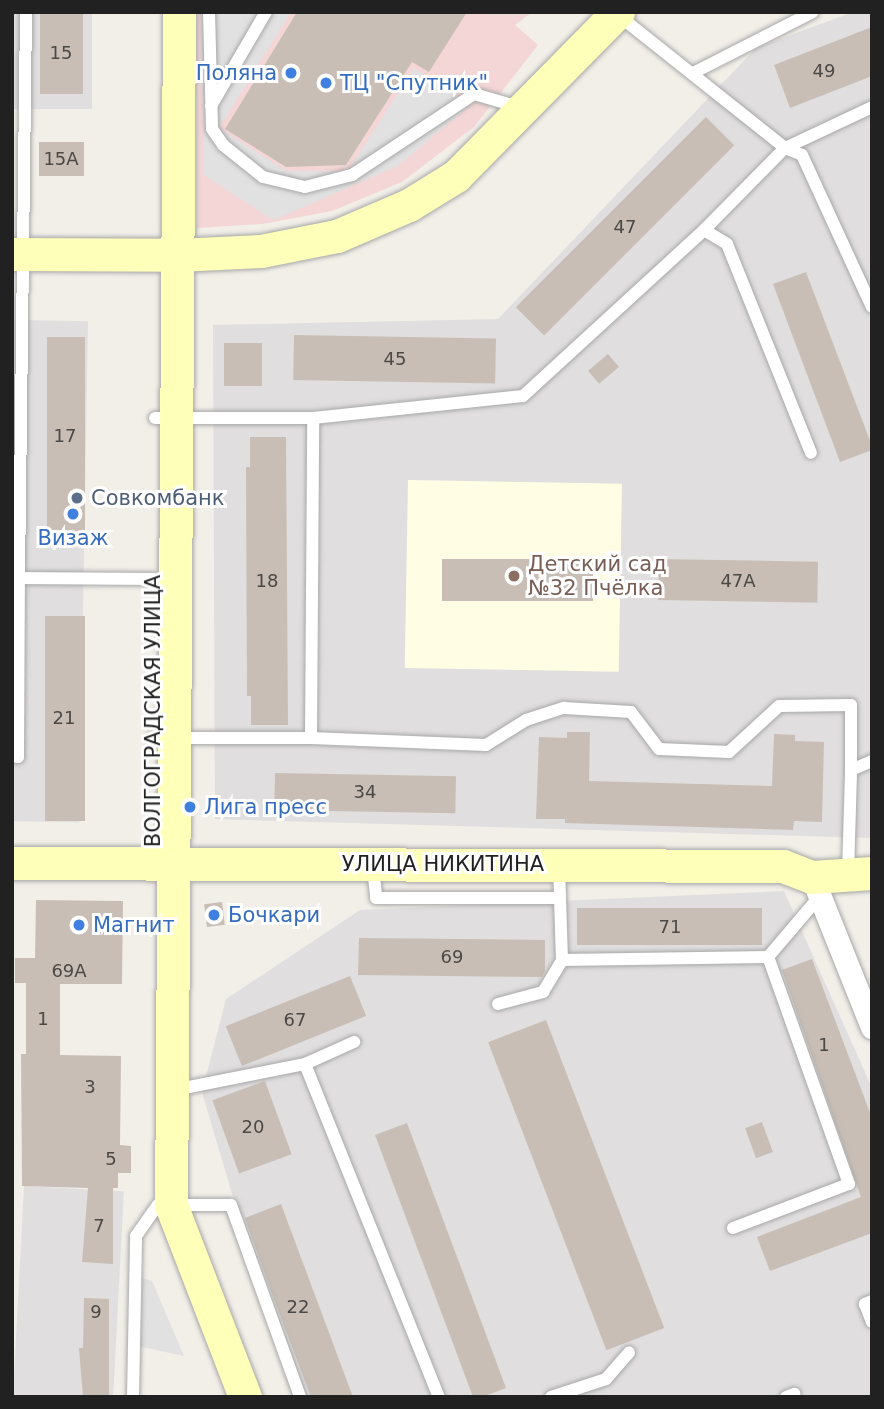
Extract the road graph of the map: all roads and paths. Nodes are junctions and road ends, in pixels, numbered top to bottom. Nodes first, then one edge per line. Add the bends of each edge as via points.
1 (26, 12) edge
2 (158, 12) edge
3 (179, 12) edge
4 (209, 12) edge
5 (266, 12) edge
6 (813, 12) edge
7 (607, 13) edge
8 (19, 35) edge
9 (695, 72) junction
10 (512, 105) junction
11 (211, 106) junction
12 (872, 107) edge
13 (785, 148) junction
14 (704, 230) junction
15 (18, 244) edge
16 (167, 248) junction
17 (868, 286) edge
18 (872, 307) edge
19 (17, 391) edge
20 (165, 418) junction
21 (313, 418) junction
22 (811, 453) dead end
23 (19, 578) junction
24 (153, 579) junction
25 (163, 738) junction
26 (311, 738) junction
27 (12, 756) edge
28 (872, 761) edge
29 (851, 770) junction
30 (12, 863) edge
31 (163, 864) junction
32 (373, 864) junction
33 (559, 865) junction
34 (860, 874) edge
35 (816, 886) junction
36 (557, 898) junction
37 (768, 957) junction
38 (562, 960) junction
39 (498, 1004) dead end
40 (870, 1023) edge
41 (354, 1042) dead end
42 (305, 1065) junction
43 (170, 1091) junction
44 (165, 1205) junction
45 (733, 1228) dead end
46 (872, 1301) edge
47 (872, 1322) edge
48 (629, 1353) dead end
49 (133, 1397) edge
50 (228, 1397) edge
51 (245, 1397) edge
52 (300, 1397) edge
53 (439, 1397) edge
54 (551, 1397) edge

1 - 8 lane
2 - 16 main road, ВОЛГОГРАДСКАЯ УЛИЦА
3 - 16 main road
4 - 11 lane
5 - 11 lane
6 - 9 lane
7 - 9 lane
7 - 10 main road
8 - 15 lane
9 - 13 lane
10 - 11 lane via 474,94 352,176 305,187 263,177 223,145 212,130
10 - 16 main road via 456,176 409,205 337,236 261,251
12 - 13 lane
13 - 14 lane
13 - 17 lane via 802,155
14 - 21 lane via 523,396
14 - 22 lane via 727,244
15 - 16 main road
15 - 19 lane
16 - 20 main road, ВОЛГОГРАДСКАЯ УЛИЦА
17 - 18 lane
19 - 23 lane
20 - 21 lane
20 - 24 main road, ВОЛГОГРАДСКАЯ УЛИЦА
20 - 25 main road
21 - 26 lane
23 - 24 lane
23 - 27 lane via 18,757
24 - 25 main road, ВОЛГОГРАДСКАЯ УЛИЦА
25 - 26 lane
25 - 31 main road, ВОЛГОГРАДСКАЯ УЛИЦА
26 - 29 lane via 486,745 526,720 565,708 631,712 659,748 729,752 779,706 851,705
28 - 29 lane
29 - 34 lane
30 - 31 main road, УЛИЦА НИКИТИНА
31 - 32 main road, УЛИЦА НИКИТИНА
31 - 43 main road
31 - 44 main road, ВОЛГОГРАДСКАЯ УЛИЦА
32 - 33 main road, УЛИЦА НИКИТИНА
32 - 36 lane via 376,898
33 - 35 main road, УЛИЦА НИКИТИНА via 783,866
33 - 36 lane
34 - 35 main road, УЛИЦА НИКИТИНА
35 - 37 lane
35 - 40 street
36 - 38 lane
37 - 38 lane
37 - 45 lane via 849,1184
38 - 39 lane via 543,992
41 - 42 lane
42 - 43 lane
42 - 53 lane
43 - 44 main road
44 - 49 lane via 136,1236
44 - 50 main road, ВОЛГОГРАДСКАЯ УЛИЦА via 170,1249
44 - 51 main road
44 - 52 lane via 231,1205
46 - 47 lane via 865,1304
48 - 54 lane via 606,1379

